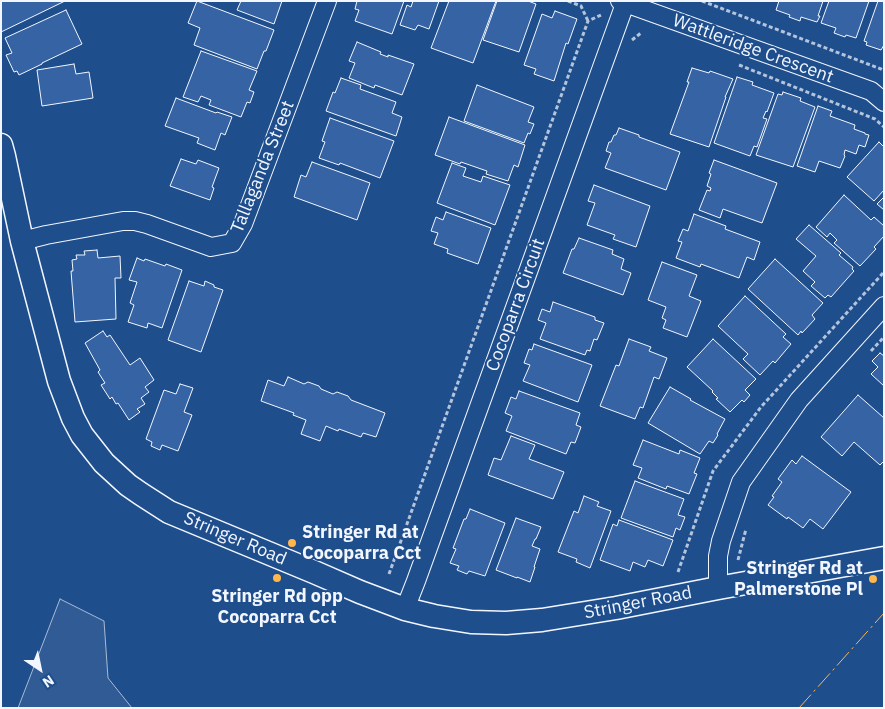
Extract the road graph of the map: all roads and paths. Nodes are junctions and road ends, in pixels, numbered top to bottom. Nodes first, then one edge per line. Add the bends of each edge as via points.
1 (327, 1) edge
2 (568, 1) edge
3 (702, 1) edge
4 (624, 2) edge
5 (588, 21) junction
6 (884, 71) edge
7 (884, 102) edge
8 (1, 146) edge
9 (22, 241) junction
10 (884, 306) edge
11 (884, 337) edge
12 (865, 358) dead end
13 (747, 526) dead end
14 (884, 558) edge
15 (738, 560) dead end
16 (389, 574) dead end
17 (718, 588) junction
18 (404, 609) junction

1 - 9 street, Tallaganda Street via 243,224 232,243 210,247 135,221
2 - 5 path via 581,6
3 - 6 path
4 - 5 path
4 - 7 street, Wattleridge Crescent via 870,91
4 - 18 street, Cocoparra Circuit
5 - 16 path
8 - 9 street, Stringer Road
9 - 18 street, Stringer Road via 59,381 82,435 104,463 128,485 169,512
10 - 17 street via 799,400 741,482 720,541
11 - 12 path
13 - 15 path
14 - 17 street, Stringer Road
17 - 18 street, Stringer Road via 616,608 506,623 471,622

